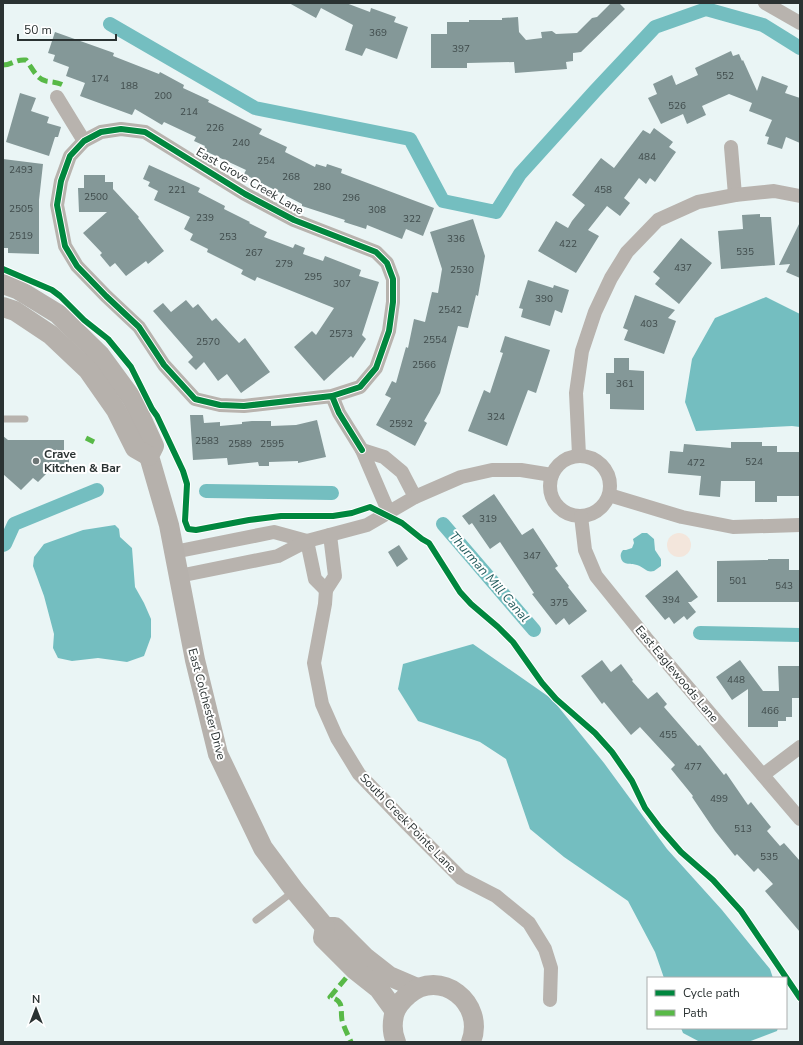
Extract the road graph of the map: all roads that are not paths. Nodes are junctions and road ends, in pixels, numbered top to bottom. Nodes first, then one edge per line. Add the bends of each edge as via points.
1 (765, 3) edge
2 (800, 23) edge
3 (58, 97) dead end
4 (84, 140) junction
5 (731, 148) dead end
6 (735, 195) junction
7 (800, 196) edge
8 (3, 284) edge
9 (3, 307) edge
10 (332, 396) junction
11 (3, 419) edge
12 (25, 419) dead end
13 (362, 450) junction
14 (579, 455) junction
15 (149, 456) junction
16 (552, 475) junction
17 (609, 495) junction
18 (415, 497) junction
19 (389, 513) junction
20 (581, 516) junction
21 (800, 525) edge
22 (330, 535) junction
23 (307, 540) junction
24 (174, 552) junction
25 (178, 576) junction
26 (326, 590) junction
27 (800, 747) edge
28 (763, 775) junction
29 (800, 819) edge
30 (294, 891) junction
31 (256, 920) dead end
32 (325, 927) junction
33 (417, 988) junction
34 (550, 1000) dead end
35 (395, 1011) junction
36 (396, 1042) edge
37 (472, 1042) edge

1 - 2 street
3 - 4 street
4 - 10 street via 70,156 61,181 57,205 65,246 78,266 139,327 164,365 195,399 220,405 244,406
4 - 10 street, East Grove Creek Lane via 101,132 121,129 145,132 245,194 294,220 376,252 387,263 393,279 393,302 389,331 376,368 360,387
5 - 6 street
6 - 7 street via 774,191
6 - 14 street via 698,202 658,220 627,252 611,278 595,312 582,351 576,393
8 - 15 street, East Colchester Drive via 17,289 58,314 100,355 133,400 154,446
9 - 15 street via 15,311 51,335 88,370 116,410 135,448
10 - 13 street via 339,413
11 - 12 lane
13 - 18 street via 384,457 402,472
13 - 19 street
14 - 16 street via 562,461
14 - 17 street via 598,460 605,467 611,485
15 - 24 street, East Colchester Drive
16 - 18 street via 521,470 492,470 461,477
16 - 20 street via 551,495 556,504 572,515
17 - 20 street via 599,510
17 - 21 street via 682,517 732,527
18 - 19 street
19 - 22 street via 367,525
20 - 28 street, East Eaglewoods Lane via 585,550 596,576
22 - 23 street
22 - 26 street, South Creek Pointe Lane via 335,576
23 - 24 street via 274,532
23 - 25 street via 278,556
23 - 26 street via 315,579
24 - 25 street, East Colchester Drive
25 - 30 street, East Colchester Drive via 218,754 263,848
26 - 34 street, South Creek Pointe Lane via 314,663 322,704 337,738 359,774 461,878 496,896 529,923 545,948 551,968
27 - 28 street
28 - 29 street, East Eaglewoods Lane
30 - 31 lane
30 - 32 street, East Colchester Drive
32 - 33 street, East Colchester Drive via 335,927 366,958 389,976
32 - 35 street, East Colchester Drive via 323,938 355,970 379,989
33 - 35 street via 402,999
33 - 37 street via 436,985 459,994 468,1004 473,1016
35 - 36 street via 392,1024

